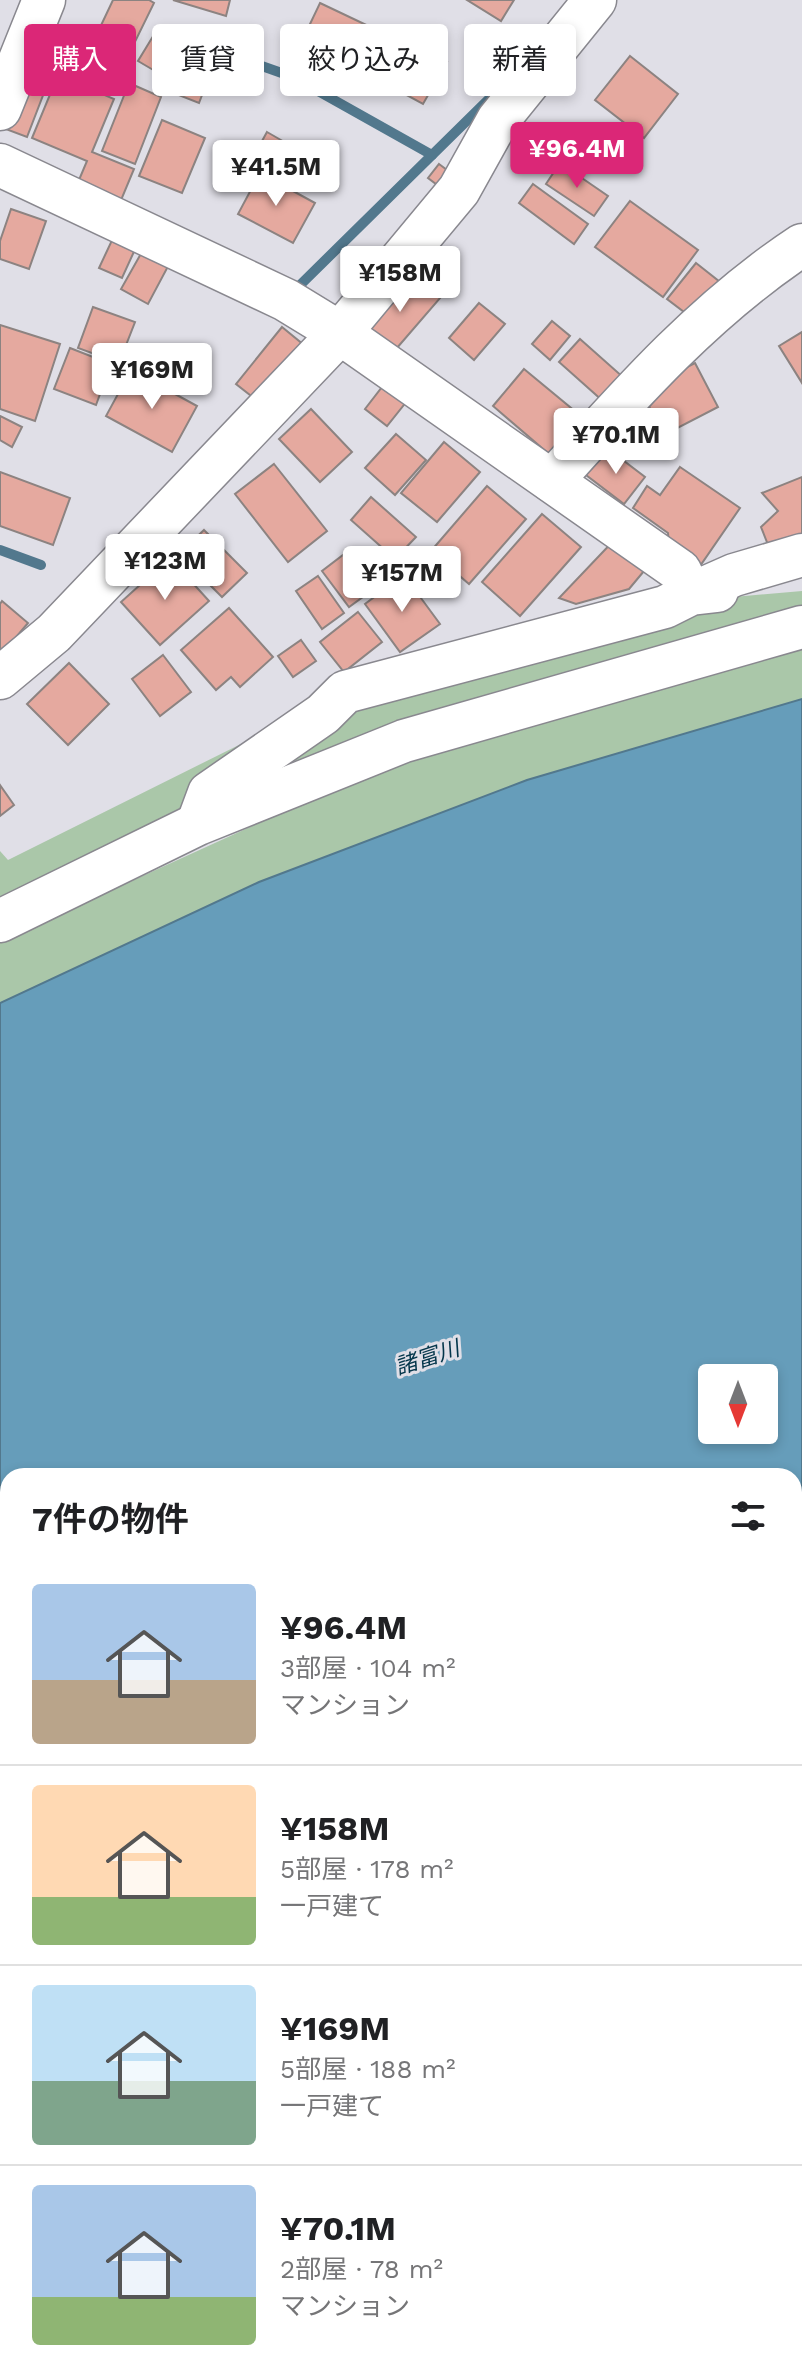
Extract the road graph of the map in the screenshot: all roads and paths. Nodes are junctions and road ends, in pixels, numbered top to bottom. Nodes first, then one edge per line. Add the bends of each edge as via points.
1 (44, 0) edge
2 (595, 0) edge
3 (0, 109) edge
4 (0, 165) edge
5 (802, 245) edge
6 (340, 333) junction
7 (552, 481) junction
8 (802, 555) edge
9 (802, 581) edge
10 (691, 594) junction
11 (802, 627) edge
12 (0, 678) edge
13 (198, 824) junction
14 (0, 921) edge

1 - 3 street
2 - 6 street via 498,120 459,190
4 - 6 street via 286,300
5 - 7 street via 679,343
6 - 7 street
6 - 12 street via 54,633
7 - 10 street via 680,571
8 - 10 street
9 - 10 street
10 - 13 street via 665,607 345,692 323,714 209,793
11 - 13 street via 404,741
13 - 14 street

